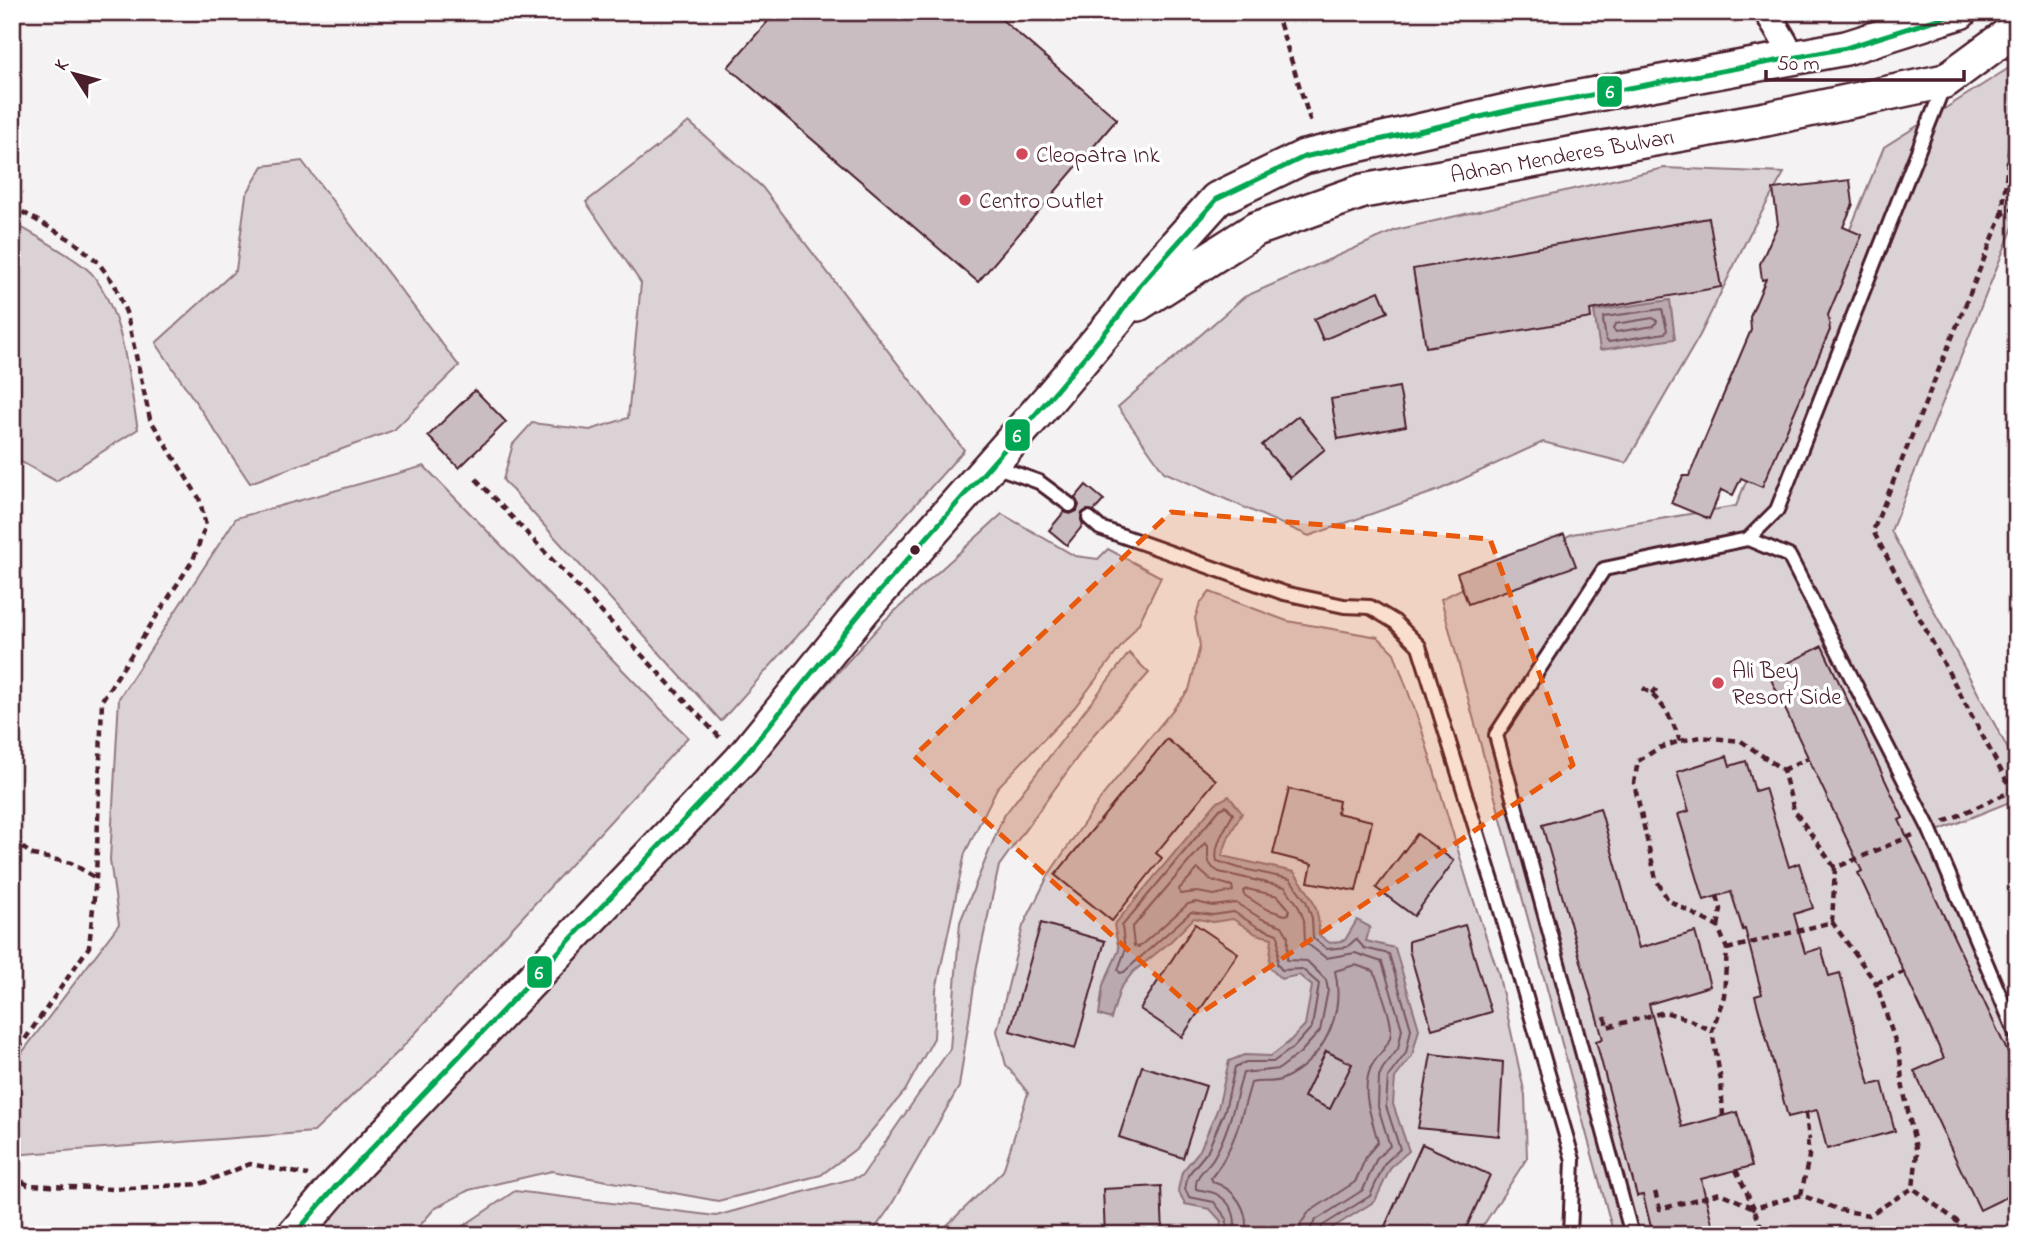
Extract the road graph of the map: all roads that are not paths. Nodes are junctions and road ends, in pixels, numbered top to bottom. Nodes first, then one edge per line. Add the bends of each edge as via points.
1 (1767, 12) edge
2 (1961, 12) edge
3 (2017, 28) edge
4 (1794, 58) junction
5 (1945, 82) junction
6 (1118, 317) junction
7 (991, 465) junction
8 (1070, 505) dead end
9 (1088, 519) dead end
10 (1748, 539) junction
11 (2017, 1036) edge
12 (294, 1235) edge
13 (1570, 1235) edge
14 (1632, 1235) edge

1 - 4 street
2 - 4 main road, Adnan Menderes Bulvarı via 1846,48
3 - 5 main road, Adnan Menderes Bulvarı
4 - 6 main road, Adnan Menderes Bulvarı via 1516,109 1304,157 1217,199 1141,284
5 - 6 main road, Adnan Menderes Bulvarı via 1363,191 1256,229
5 - 10 lane via 1777,510
6 - 7 main road, Adnan Menderes Bulvarı
7 - 8 lane via 1040,482
7 - 12 main road, Adnan Menderes Bulvarı via 863,610 741,760
9 - 13 lane via 1100,528 1284,593 1370,607 1395,622 1419,646 1573,1160
10 - 11 lane via 1789,556 1929,828
10 - 14 lane via 1604,569 1496,734

